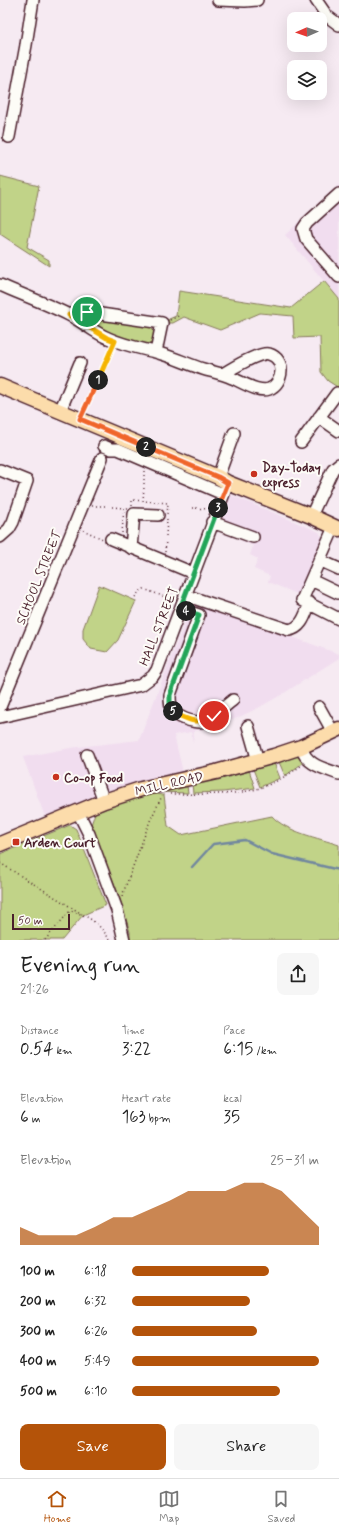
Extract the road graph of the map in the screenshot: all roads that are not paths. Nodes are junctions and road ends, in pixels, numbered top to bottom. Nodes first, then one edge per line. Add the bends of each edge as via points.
1 (33, 0) edge
2 (218, 0) edge
3 (257, 0) edge
4 (316, 0) edge
5 (339, 25) edge
6 (8, 137) dead end
7 (339, 194) edge
8 (338, 272) edge
9 (0, 285) edge
10 (69, 315) junction
11 (156, 352) junction
12 (80, 363) dead end
13 (223, 374) junction
14 (0, 386) edge
15 (336, 393) dead end
16 (60, 411) junction
17 (319, 417) junction
18 (339, 431) edge
19 (234, 433) dead end
20 (301, 442) dead end
21 (104, 446) dead end
22 (102, 458) dead end
23 (339, 463) edge
24 (0, 470) edge
25 (223, 485) junction
26 (158, 515) dead end
27 (311, 516) junction
28 (212, 522) junction
29 (337, 528) edge
30 (0, 536) edge
31 (252, 538) dead end
32 (111, 539) road end
33 (0, 544) edge
34 (131, 548) junction
35 (319, 560) junction
36 (339, 569) edge
37 (193, 573) junction
38 (311, 580) junction
39 (338, 593) edge
40 (306, 602) junction
41 (183, 603) junction
42 (339, 619) edge
43 (233, 700) dead end
44 (319, 706) dead end
45 (0, 707) edge
46 (0, 717) edge
47 (248, 726) dead end
48 (336, 730) edge
49 (301, 747) junction
50 (87, 756) dead end
51 (258, 761) junction
52 (339, 774) edge
53 (104, 801) junction
54 (78, 812) junction
55 (0, 844) edge
56 (124, 940) edge

1 - 6 street
2 - 3 street
4 - 5 street via 327,16
7 - 8 street via 307,223 304,229 306,239
9 - 10 street
10 - 11 street via 107,338
10 - 11 street via 87,312 162,323
11 - 13 street
12 - 16 street
13 - 13 street via 261,354 268,353 279,362 282,371 279,381 266,390
14 - 16 main road
15 - 17 street
16 - 25 main road
17 - 18 street
17 - 20 street
19 - 25 street, HALL STREET
21 - 25 street
22 - 45 street, SCHOOL STREET
23 - 27 street via 333,469
24 - 30 street via 27,481 11,526
25 - 27 main road
25 - 28 street, HALL STREET
26 - 34 street via 134,514
27 - 29 main road
28 - 31 street
28 - 37 street, HALL STREET
29 - 35 street
30 - 33 street
32 - 34 street
34 - 37 street
35 - 36 street
35 - 38 street
37 - 41 street, HALL STREET
38 - 39 street
38 - 40 street
40 - 41 street via 302,622 295,629 289,630
40 - 42 street
41 - 43 street via 199,615 170,695 174,713 189,720 203,722
41 - 46 street, HALL STREET via 157,670 141,685
44 - 48 street
47 - 51 street
48 - 49 main road, MILL ROAD
49 - 51 main road, MILL ROAD
49 - 52 street via 303,755 308,760
50 - 53 street
51 - 53 main road, MILL ROAD via 158,790
53 - 54 main road, MILL ROAD
54 - 55 main road, MILL ROAD
54 - 56 street via 89,834 117,910

